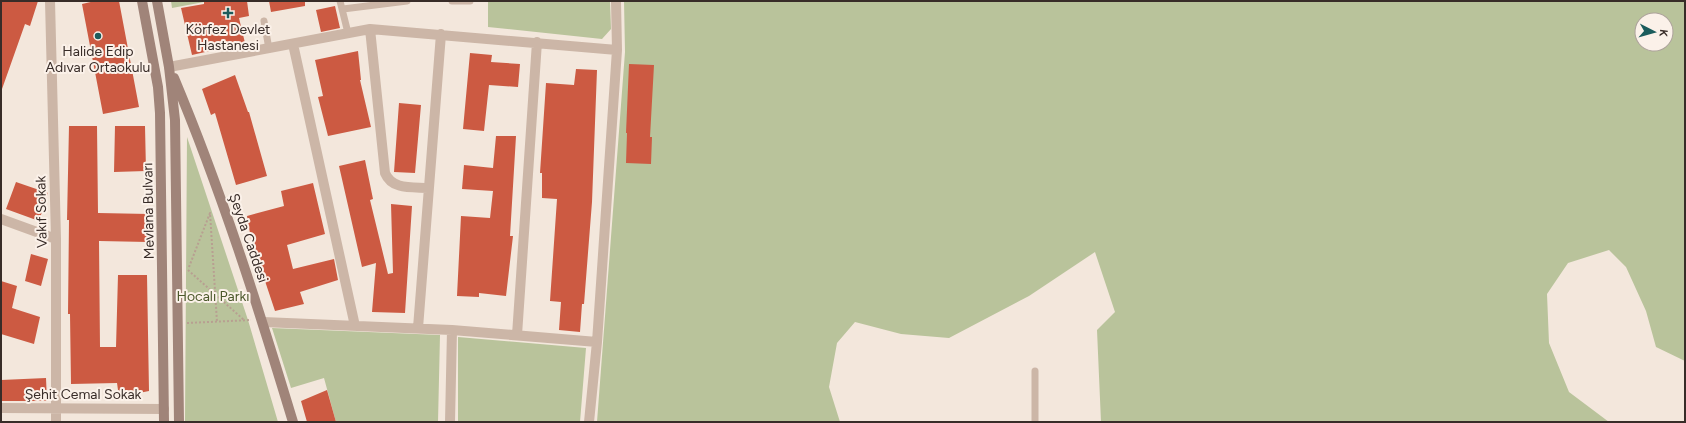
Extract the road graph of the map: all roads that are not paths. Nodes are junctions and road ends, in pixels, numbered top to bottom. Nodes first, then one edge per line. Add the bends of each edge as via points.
1 (50, 1) edge
2 (142, 1) edge
3 (157, 1) edge
4 (340, 1) edge
5 (407, 1) edge
6 (452, 1) edge
7 (470, 1) edge
8 (616, 1) edge
9 (343, 9) junction
10 (264, 21) dead end
11 (370, 29) junction
12 (348, 33) junction
13 (441, 34) junction
14 (538, 42) junction
15 (294, 44) junction
16 (269, 49) junction
17 (617, 50) junction
18 (169, 67) junction
19 (155, 70) junction
20 (428, 188) junction
21 (1, 219) edge
22 (56, 239) junction
23 (262, 321) junction
24 (355, 326) junction
25 (418, 328) junction
26 (452, 330) junction
27 (517, 335) junction
28 (597, 342) junction
29 (1035, 371) dead end
30 (1, 408) edge
31 (56, 409) junction
32 (164, 409) junction
33 (56, 422) edge
34 (164, 422) edge
35 (179, 422) edge
36 (293, 422) edge
37 (450, 422) edge
38 (589, 422) edge
39 (1035, 422) edge

1 - 22 street, Vakıf Sokak
2 - 19 street, Mevlana Bulvarı
3 - 18 street, Mevlana Bulvarı
4 - 9 lane
5 - 9 lane
6 - 7 lane
8 - 17 street
9 - 12 lane
10 - 16 lane
11 - 12 street
11 - 13 street
11 - 20 street via 385,172 392,183 400,186
12 - 15 street
13 - 14 street
13 - 20 street
14 - 17 street
14 - 27 street
15 - 16 street
15 - 24 street
16 - 18 street
17 - 28 street
18 - 19 street
18 - 23 street, Şeyda Caddesi via 200,139
18 - 35 street, Mevlana Bulvarı via 175,120
19 - 32 street, Mevlana Bulvarı via 160,113 162,174
20 - 25 street
21 - 22 street
22 - 31 street, Vakıf Sokak
23 - 24 street
23 - 36 street, Şeyda Caddesi
24 - 25 street
25 - 26 street
26 - 27 street
26 - 37 street
27 - 28 street
28 - 38 street
29 - 39 lane
30 - 31 street, Şehit Cemal Sokak
31 - 32 street, Şehit Cemal Sokak
31 - 33 street, Vakıf Sokak
32 - 34 street, Mevlana Bulvarı

